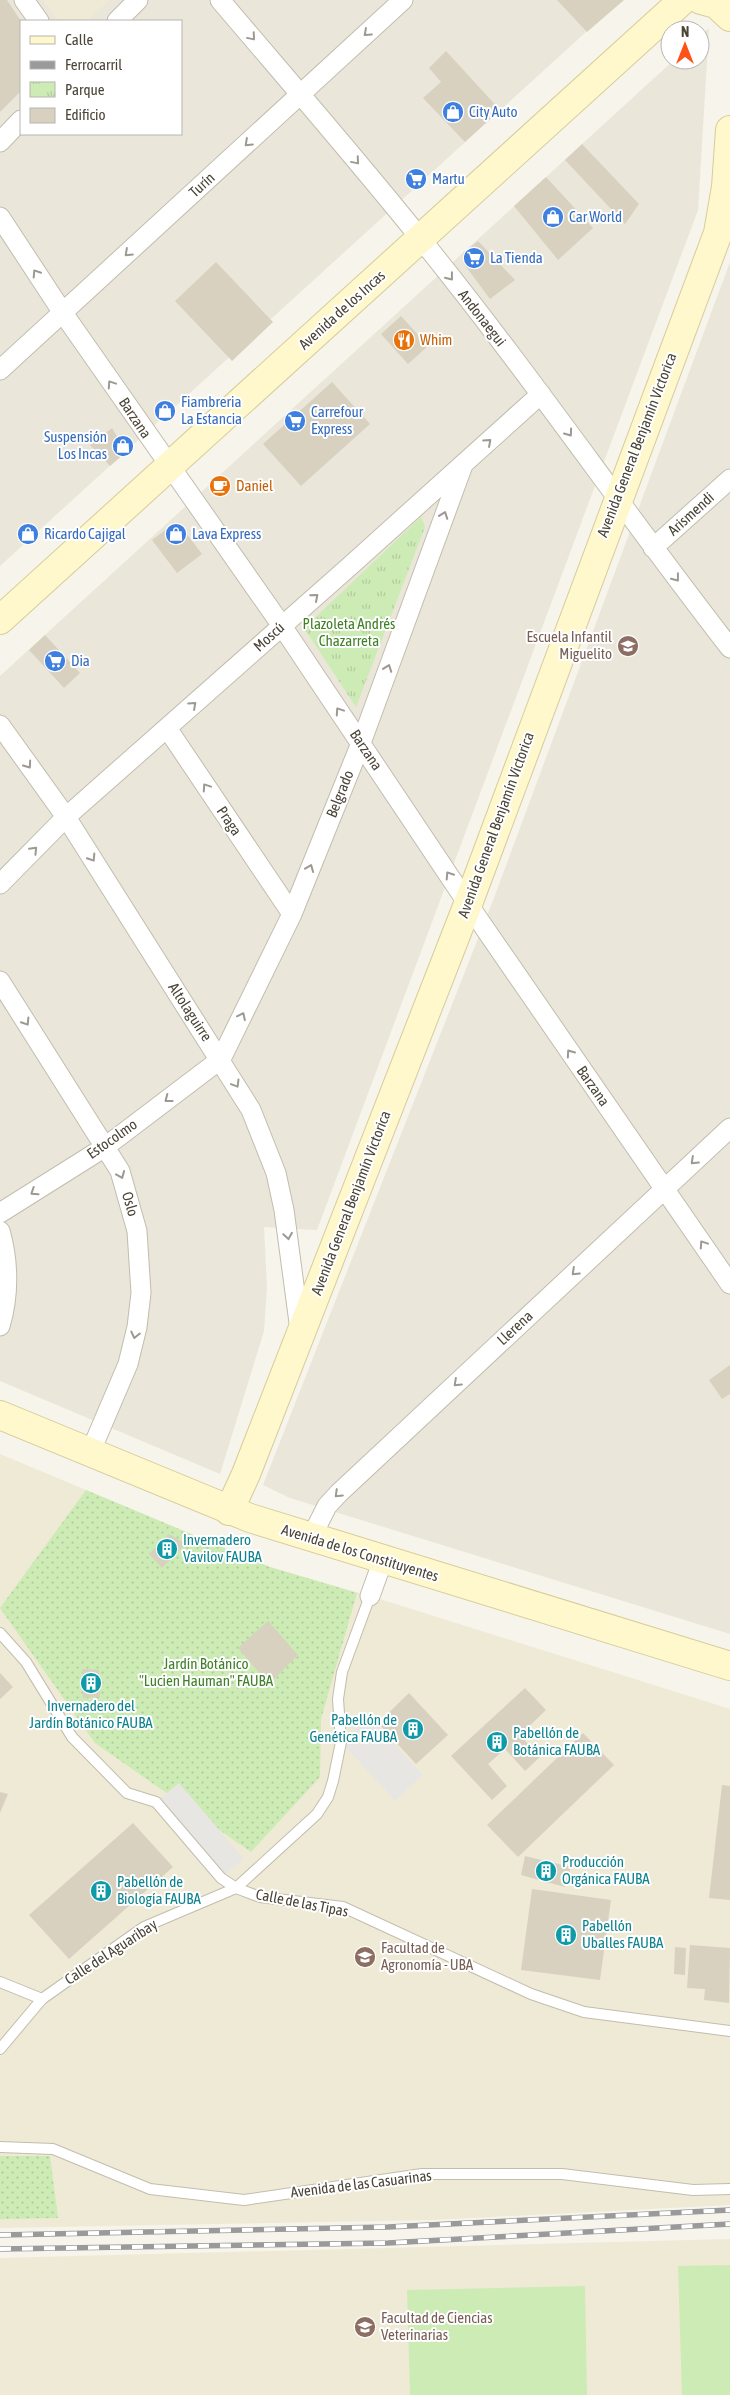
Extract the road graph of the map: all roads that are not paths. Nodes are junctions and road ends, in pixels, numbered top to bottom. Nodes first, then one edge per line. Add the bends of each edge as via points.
1 (24, 0) edge
2 (138, 0) edge
3 (220, 0) edge
4 (403, 0) edge
5 (690, 0) edge
6 (730, 17) edge
7 (38, 20) edge
8 (118, 20) edge
9 (300, 94) junction
10 (20, 121) edge
11 (730, 130) edge
12 (0, 142) edge
13 (728, 190) edge
14 (0, 218) edge
15 (420, 238) junction
16 (63, 314) junction
17 (0, 370) edge
18 (541, 394) junction
19 (463, 465) junction
20 (169, 467) junction
21 (730, 479) edge
22 (617, 499) junction
23 (653, 548) junction
24 (0, 620) edge
25 (282, 626) junction
26 (730, 648) edge
27 (0, 725) edge
28 (167, 728) junction
29 (361, 742) junction
30 (66, 817) junction
31 (0, 884) edge
32 (468, 904) junction
33 (292, 914) junction
34 (0, 981) edge
35 (221, 1060) junction
36 (730, 1128) edge
37 (105, 1146) junction
38 (664, 1189) junction
39 (0, 1214) edge
40 (0, 1231) edge
41 (730, 1284) edge
42 (0, 1326) edge
43 (300, 1333) junction
44 (0, 1415) edge
45 (90, 1453) junction
46 (230, 1510) junction
47 (311, 1538) junction
48 (383, 1560) junction
49 (370, 1596) joint
50 (0, 1633) edge
51 (725, 1659) edge
52 (236, 1888) junction
53 (0, 1982) edge
54 (42, 1999) junction
55 (730, 2031) edge
56 (0, 2049) edge
57 (0, 2146) edge
58 (730, 2189) edge

1 - 7 street
2 - 8 street
3 -> 9 street, Andonaegui
4 -> 9 street, Turín
5 - 6 main road via 716,4
5 - 15 main road, Avenida de los Incas
9 -> 15 street, Andonaegui
9 -> 16 street, Turín
10 - 12 street
11 - 13 main road, Avenida General Benjamín Victorica
13 - 22 main road, Avenida General Benjamín Victorica via 718,233
16 -> 14 street, Barzana
15 -> 18 street, Andonaegui
15 - 20 main road, Avenida de los Incas
16 - 17 street, Turín
20 -> 16 street, Barzana
19 -> 18 street, Moscú
18 -> 22 street, Andonaegui
25 -> 19 street, Moscú
29 -> 19 street, Belgrado
20 - 24 main road, Avenida de los Incas
20 - 25 street, Barzana
21 - 23 street, Arismendi
22 - 23 street, Andonaegui
22 - 32 main road, Avenida General Benjamín Victorica
23 -> 26 street, Andonaegui
28 -> 25 street, Moscú
29 -> 25 street, Barzana
27 -> 30 street, Altolaguirre
28 - 30 street, Moscú
33 -> 28 street, Praga
32 -> 29 street, Barzana
33 -> 29 street, Belgrado
31 -> 30 street, Moscú
30 -> 35 street, Altolaguirre
38 -> 32 street, Barzana
32 - 43 main road, Avenida General Benjamín Victorica
35 -> 33 street, Belgrado
34 -> 37 street, Oslo
35 -> 37 street, Estocolmo
35 -> 43 street, Altolaguirre via 251,1110 276,1173
36 -> 38 street, Llerena
37 -> 39 street, Estocolmo
37 -> 45 street, Oslo via 120,1171 130,1201 137,1231 141,1293 128,1364
41 -> 38 street, Barzana
38 -> 47 street, Llerena via 339,1493 326,1506
40 - 42 street via 4,1245 6,1301
43 - 46 main road, Avenida General Benjamín Victorica
44 - 45 main road, Avenida de los Constituyentes
45 - 46 main road, Avenida de los Constituyentes
46 - 47 main road, Avenida de los Constituyentes
47 - 48 main road, Avenida de los Constituyentes
48 - 49 street
48 - 51 main road, Avenida de los Constituyentes
49 - 52 lane, Calle del Aguaribay via 342,1672 338,1699 341,1742 328,1797 318,1814
50 - 52 lane, Calle de las Tipas via 26,1662 72,1737 127,1793 156,1802 221,1878
52 - 54 lane, Calle del Aguaribay via 144,1927
52 - 55 lane, Calle de las Tipas via 260,1897 343,1908 531,1994 584,2012
53 - 54 lane
54 - 56 lane, Calle del Aguaribay
57 - 58 lane, Avenida de las Casuarinas via 53,2149 150,2189 244,2200 422,2174 562,2174 693,2190

